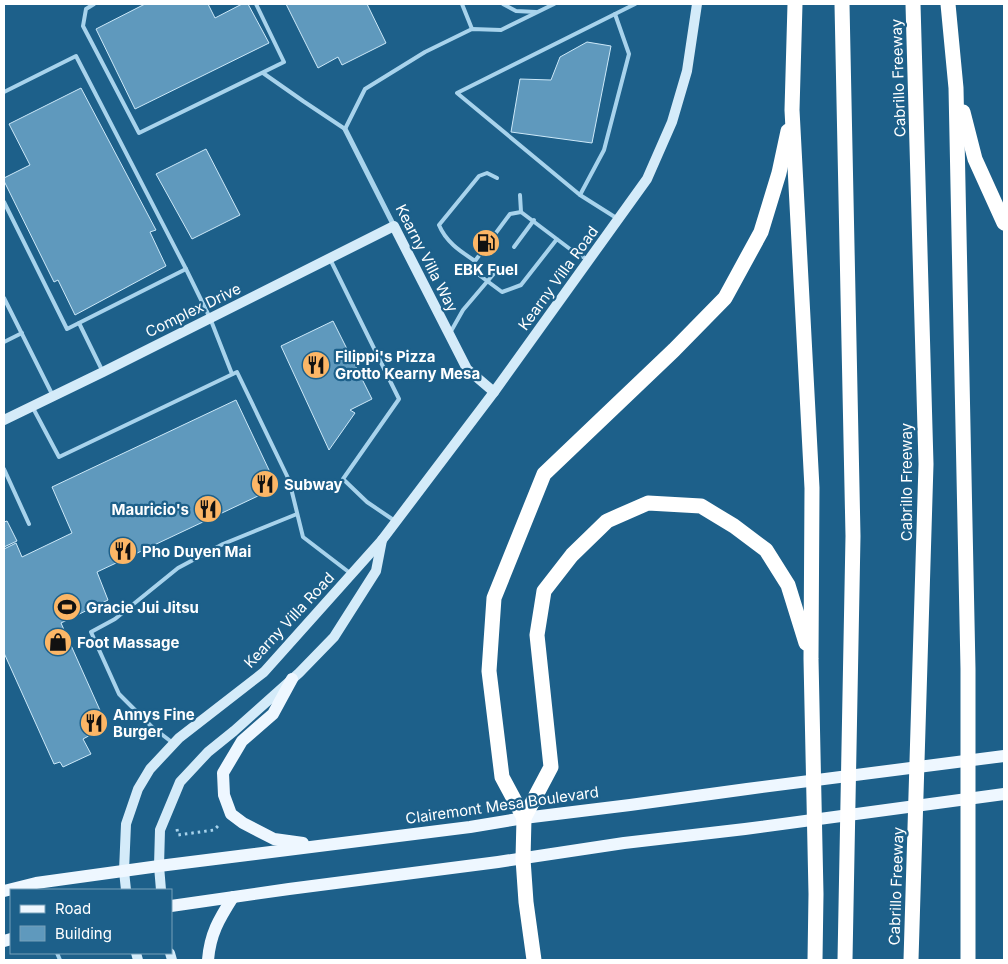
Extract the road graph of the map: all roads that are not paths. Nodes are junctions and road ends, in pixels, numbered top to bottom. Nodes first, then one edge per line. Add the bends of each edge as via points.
1 (94, 4) edge
2 (256, 4) edge
3 (462, 4) edge
4 (503, 4) edge
5 (554, 4) edge
6 (635, 4) edge
7 (697, 4) edge
8 (795, 4) edge
9 (842, 4) edge
10 (913, 4) edge
11 (948, 4) edge
12 (537, 12) junction
13 (615, 14) junction
14 (472, 29) junction
15 (263, 73) junction
16 (956, 88) junction
17 (4, 92) edge
18 (792, 110) junction
19 (345, 129) junction
20 (497, 178) dead end
21 (520, 195) dead end
22 (580, 195) junction
23 (4, 202) edge
24 (521, 212) junction
25 (618, 219) junction
26 (534, 220) junction
27 (1004, 223) edge
28 (394, 226) junction
29 (557, 239) junction
30 (514, 247) dead end
31 (330, 259) junction
32 (588, 260) junction
33 (475, 261) junction
34 (186, 269) junction
35 (497, 270) dead end
36 (487, 281) junction
37 (4, 298) edge
38 (210, 318) junction
39 (79, 323) junction
40 (22, 333) junction
41 (449, 335) junction
42 (4, 342) edge
43 (103, 372) junction
44 (232, 374) junction
45 (494, 392) junction
46 (53, 396) junction
47 (32, 406) junction
48 (4, 420) edge
49 (4, 469) edge
50 (297, 514) junction
51 (396, 522) junction
52 (30, 524) dead end
53 (382, 540) junction
54 (352, 575) junction
55 (811, 659) junction
56 (292, 679) junction
57 (174, 744) junction
58 (1004, 756) edge
59 (1004, 794) edge
60 (524, 818) junction
61 (318, 845) junction
62 (523, 859) junction
63 (159, 866) junction
64 (124, 871) junction
65 (12, 889) edge
66 (126, 889) edge
67 (161, 889) edge
68 (233, 897) junction
69 (172, 906) edge
70 (208, 960) edge
71 (534, 960) edge
72 (815, 960) edge
73 (845, 960) edge
74 (911, 960) edge
75 (968, 960) edge

1 - 15 lane via 86,9 82,26 138,133
2 - 15 lane via 284,62
3 - 14 lane
4 - 12 lane via 516,11
5 - 12 lane
6 - 13 lane
7 - 25 main road, Kearny Villa Road via 687,71 672,122 647,179
8 - 18 highway
9 - 73 highway via 853,536
10 - 74 highway, Cabrillo Freeway via 926,464
11 - 16 highway
12 - 14 lane via 501,30
13 - 22 lane via 629,54 604,150
13 - 22 lane via 458,93
14 - 19 lane via 425,52 365,88
15 - 19 lane
16 - 27 highway via 975,159
16 - 75 highway via 968,659
17 - 34 lane via 76,56
18 - 55 highway via 812,488
18 - 60 highway via 779,173 761,232 724,298 544,474 494,598 489,671 502,777
19 - 28 street, Kearny Villa Way
20 - 33 lane via 487,173 479,176 440,225 449,241
21 - 24 lane
22 - 25 lane
23 - 39 lane via 67,329
24 - 26 lane
24 - 33 lane via 510,214
25 - 32 main road, Kearny Villa Road
26 - 29 lane
26 - 30 lane
28 - 31 main road, Complex Drive
28 - 41 main road, Kearny Villa Way
29 - 32 lane
29 - 36 lane via 521,286 502,292
31 - 38 main road, Complex Drive
31 - 51 lane via 398,399 343,479 367,502
32 - 45 main road, Kearny Villa Road
33 - 36 lane via 475,272
34 - 38 lane
34 - 39 lane
35 - 36 lane
36 - 41 lane via 463,310
37 - 40 lane
38 - 43 main road, Complex Drive
38 - 44 lane
39 - 43 lane
40 - 42 lane
40 - 46 lane
41 - 45 main road, Kearny Villa Way via 467,369
43 - 46 main road, Complex Drive
44 - 47 lane via 59,457
44 - 50 lane via 237,372 289,480
45 - 51 main road, Kearny Villa Road
46 - 47 main road, Complex Drive
47 - 48 main road, Complex Drive
49 - 52 lane
50 - 54 lane via 303,537
50 - 57 lane via 223,544 178,568 115,618 91,632 119,694
51 - 53 main road, Kearny Villa Road
53 - 54 main road, Kearny Villa Road
53 - 56 main road, Kearny Villa Road via 376,571 334,637
54 - 57 main road, Kearny Villa Road via 264,672
55 - 60 highway via 788,585 766,550 734,526 701,506 648,503 607,521 572,555 544,591 537,635 551,766
55 - 72 highway
56 - 61 main road via 273,714 242,742 223,773 224,795 231,814 243,823 274,839
56 - 63 main road, Kearny Villa Road via 208,752 180,782 160,830
57 - 64 main road, Kearny Villa Road via 150,769 138,789 126,824
58 - 60 main road, Clairemont Mesa Boulevard
59 - 62 main road
60 - 61 main road, Clairemont Mesa Boulevard
60 - 62 highway
61 - 63 main road, Clairemont Mesa Boulevard
62 - 68 main road
62 - 71 highway
63 - 64 main road, Clairemont Mesa Boulevard
63 - 67 main road, Kearny Villa Road
64 - 65 main road, Clairemont Mesa Boulevard
64 - 66 main road, Kearny Villa Road
68 - 69 main road
68 - 70 main road via 218,921

